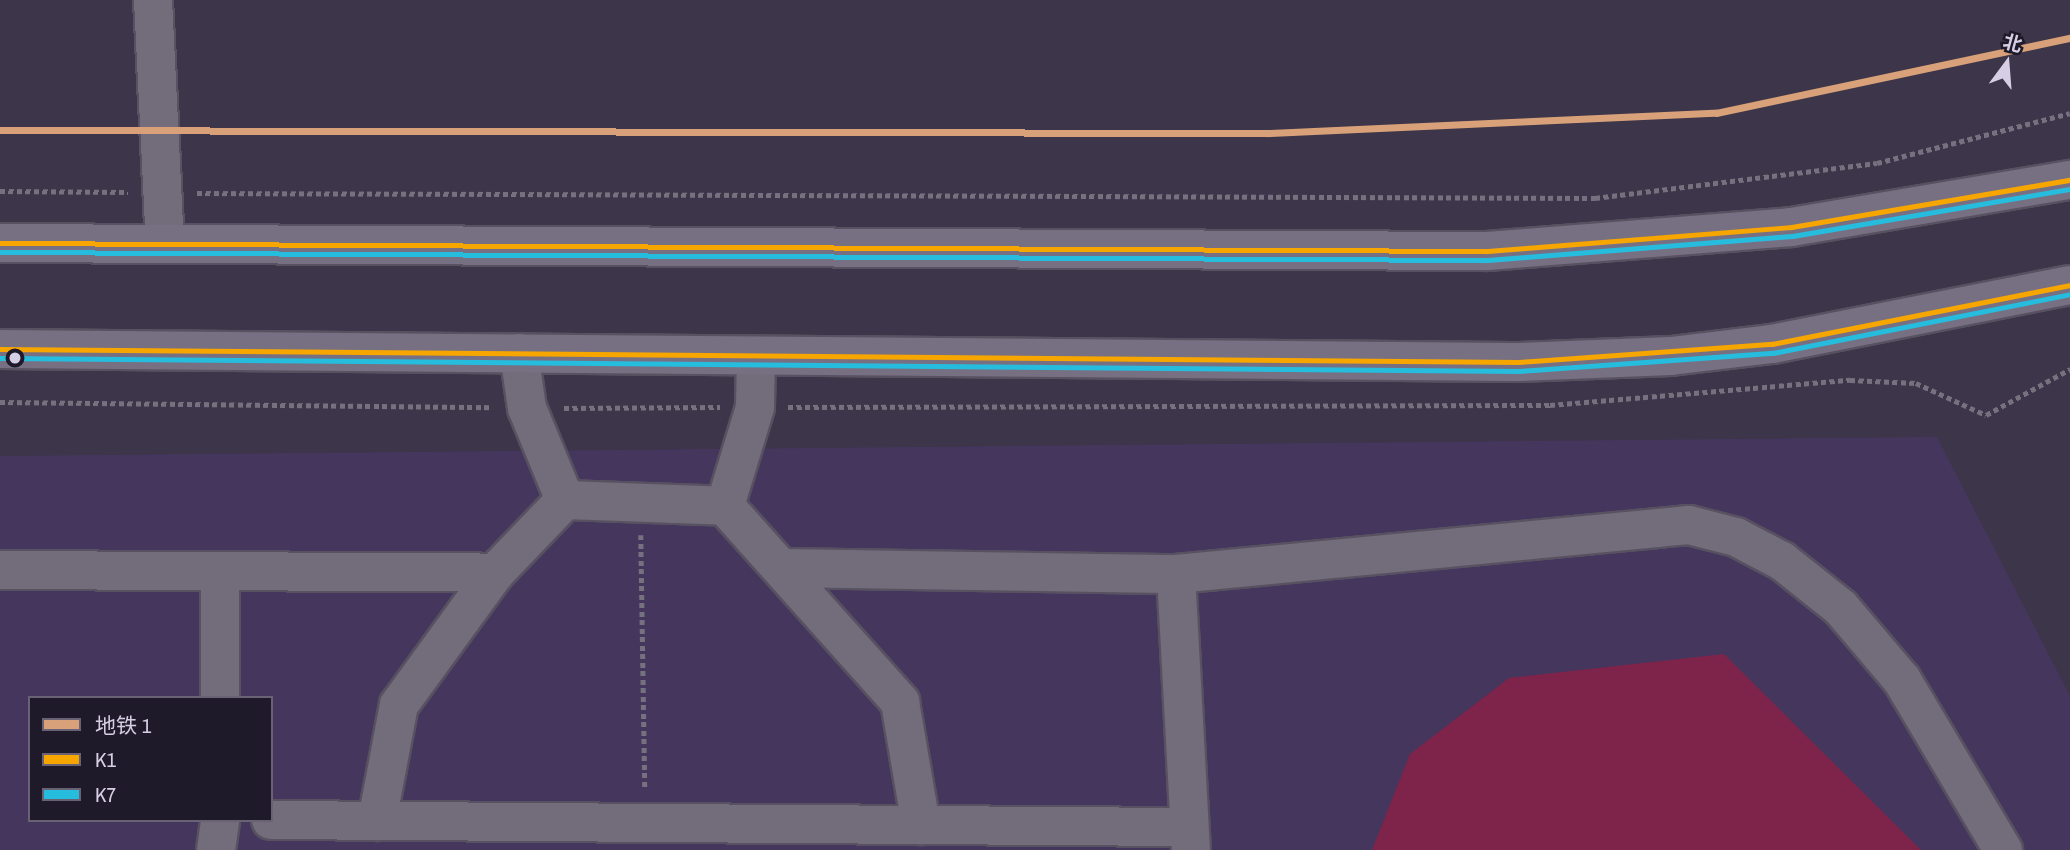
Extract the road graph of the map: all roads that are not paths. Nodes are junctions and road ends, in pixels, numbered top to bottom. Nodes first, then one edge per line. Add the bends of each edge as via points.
1 (153, 0) edge
2 (2070, 180) edge
3 (0, 243) edge
4 (165, 244) junction
5 (2070, 285) edge
6 (0, 349) edge
7 (519, 354) junction
8 (756, 355) junction
9 (565, 500) junction
10 (725, 506) junction
11 (786, 568) junction
12 (0, 570) edge
13 (220, 571) junction
14 (495, 573) junction
15 (1176, 574) junction
16 (220, 696) edge
17 (273, 820) edge
18 (377, 821) junction
19 (220, 822) edge
20 (921, 825) junction
21 (1190, 839) edge
22 (216, 850) edge
23 (2003, 850) edge

1 - 4 street
2 - 4 main road via 1791,227 1487,251
3 - 4 main road
5 - 8 main road via 1772,344 1671,356 1518,362
6 - 7 main road
7 - 8 main road
7 - 9 street via 527,408
8 - 10 street via 755,407
9 - 10 street
9 - 14 street
10 - 11 street
11 - 15 street
11 - 20 street via 900,702
12 - 13 street
13 - 14 street
13 - 16 street
14 - 18 street via 399,705
15 - 21 street
15 - 23 street via 1689,525 1736,537 1782,561 1841,608 1902,680
17 - 18 street
18 - 20 street
19 - 22 street
20 - 21 street

